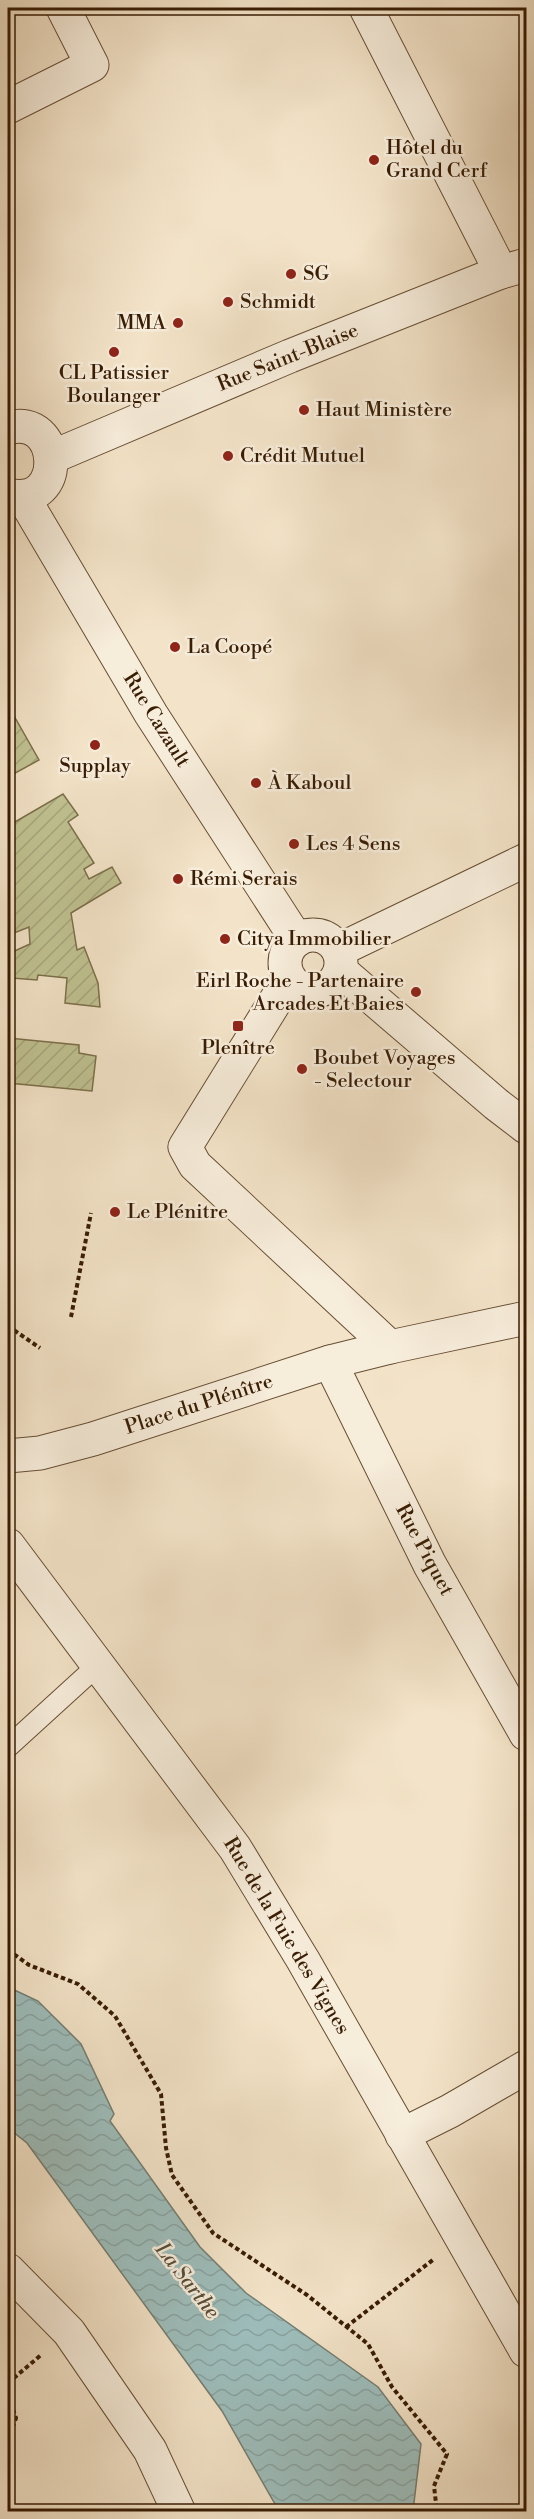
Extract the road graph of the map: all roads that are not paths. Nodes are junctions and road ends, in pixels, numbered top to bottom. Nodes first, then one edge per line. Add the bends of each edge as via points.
1 (63, 8) edge
2 (366, 8) edge
3 (8, 107) edge
4 (514, 269) edge
5 (8, 428) edge
6 (52, 458) junction
7 (15, 496) edge
8 (526, 860) edge
9 (297, 940) junction
10 (340, 961) junction
11 (289, 979) junction
12 (526, 1127) edge
13 (526, 1318) edge
14 (390, 1347) junction
15 (330, 1362) junction
16 (8, 1456) edge
17 (8, 1545) edge
18 (98, 1665) junction
19 (526, 1734) edge
20 (8, 1747) edge
21 (526, 2067) edge
22 (402, 2135) junction
23 (8, 2270) edge
24 (526, 2351) edge
25 (179, 2511) edge

1 - 3 street via 92,65
2 - 4 street
4 - 6 street, Rue Saint-Blaise via 290,356
5 - 6 street via 34,430 49,447
6 - 7 street via 48,478 33,493
7 - 9 street, Rue Cazault
8 - 10 street
9 - 10 street via 315,934 333,942
9 - 11 street via 285,962
10 - 11 street via 337,980 322,991 304,990
10 - 12 street
11 - 14 street via 185,1147 195,1165
13 - 14 street, Place du Plénître
14 - 15 street, Place du Plénître
15 - 16 street, Place du Plénître via 93,1439 40,1453
15 - 19 street, Rue Piquet via 430,1565
17 - 18 street, Rue de la Fuie des Vignes
18 - 20 lane
18 - 22 street, Rue de la Fuie des Vignes via 236,1848
21 - 22 street
22 - 24 street, Rue de la Fuie des Vignes
23 - 25 street via 69,2332 150,2450

